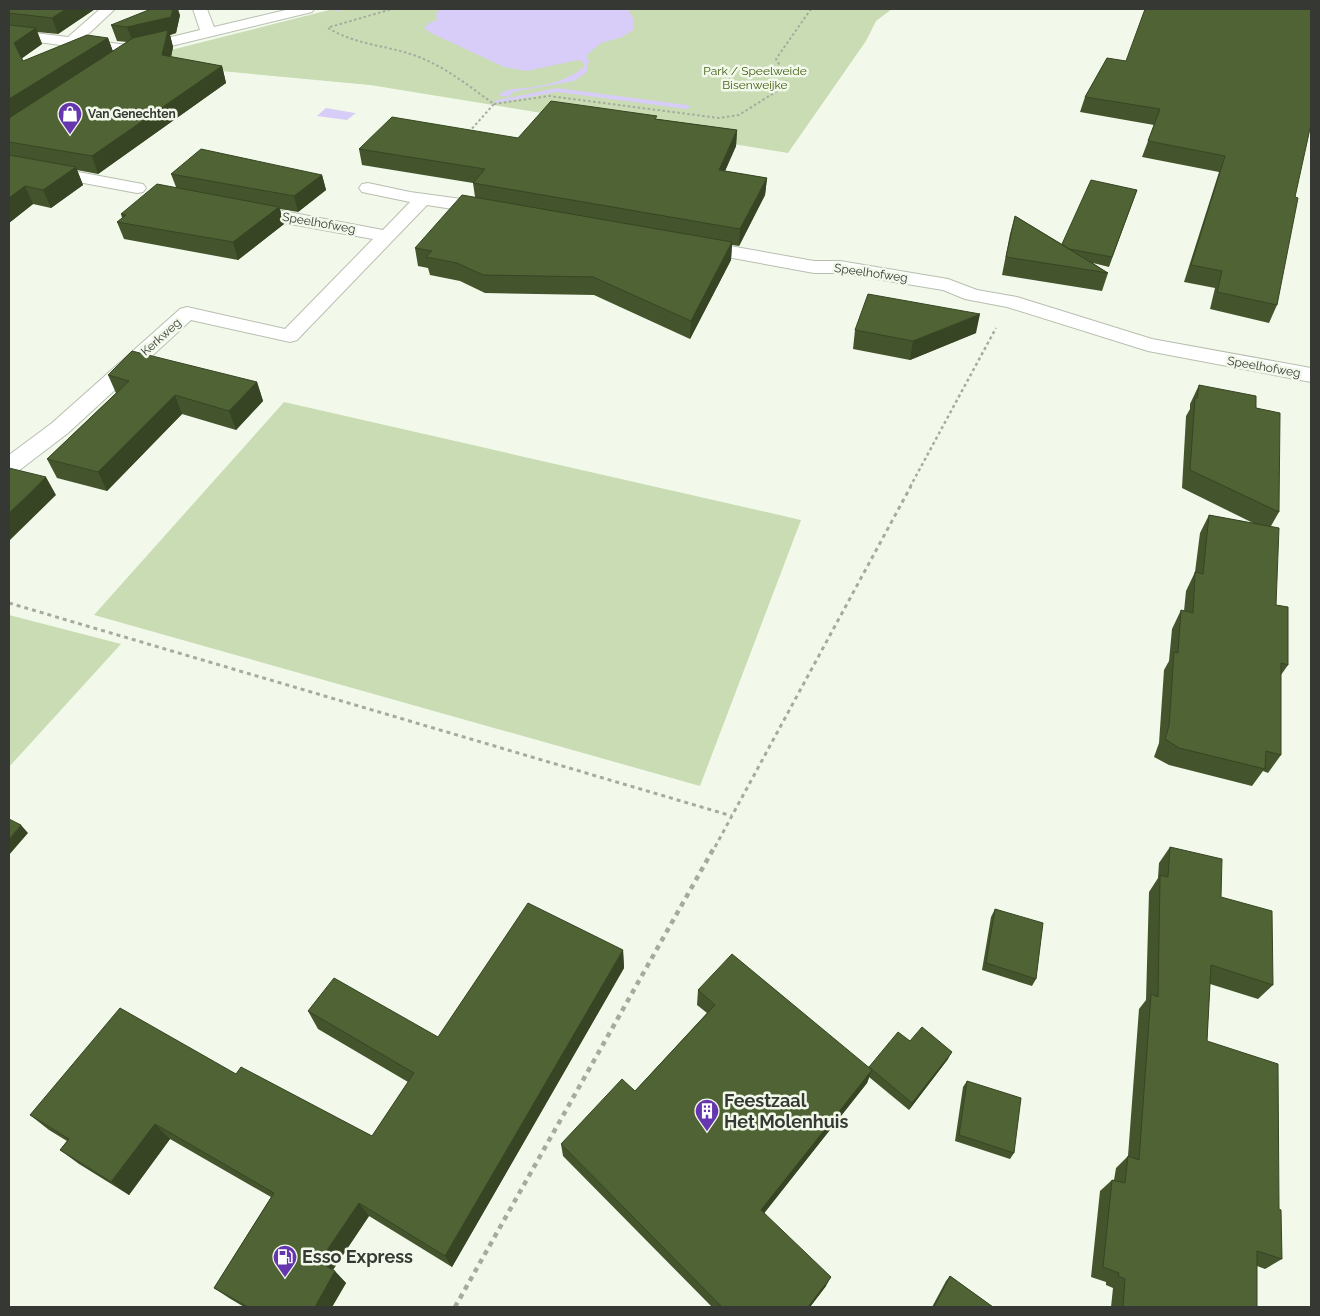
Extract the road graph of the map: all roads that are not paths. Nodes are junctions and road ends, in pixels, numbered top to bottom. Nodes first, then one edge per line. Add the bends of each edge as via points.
1 (108, 9) edge
2 (200, 9) edge
3 (307, 9) edge
4 (209, 33) junction
5 (9, 34) edge
6 (72, 42) junction
7 (133, 50) junction
8 (116, 61) edge
9 (9, 164) edge
10 (137, 188) dead end
11 (368, 188) dead end
12 (424, 198) junction
13 (230, 207) edge
14 (506, 212) edge
15 (387, 236) junction
16 (679, 243) edge
17 (1311, 375) edge
18 (9, 467) edge

1 - 6 street
2 - 4 street
3 - 4 street
4 - 7 street
5 - 6 street
6 - 7 street
7 - 8 street
9 - 10 street
11 - 12 street
12 - 14 street
12 - 15 street
13 - 15 street, Speelhofweg
15 - 18 street, Kerkweg via 290,336 187,313 60,428
16 - 17 street, Speelhofweg via 814,267 840,267 948,284 972,295 1010,301 1148,345

